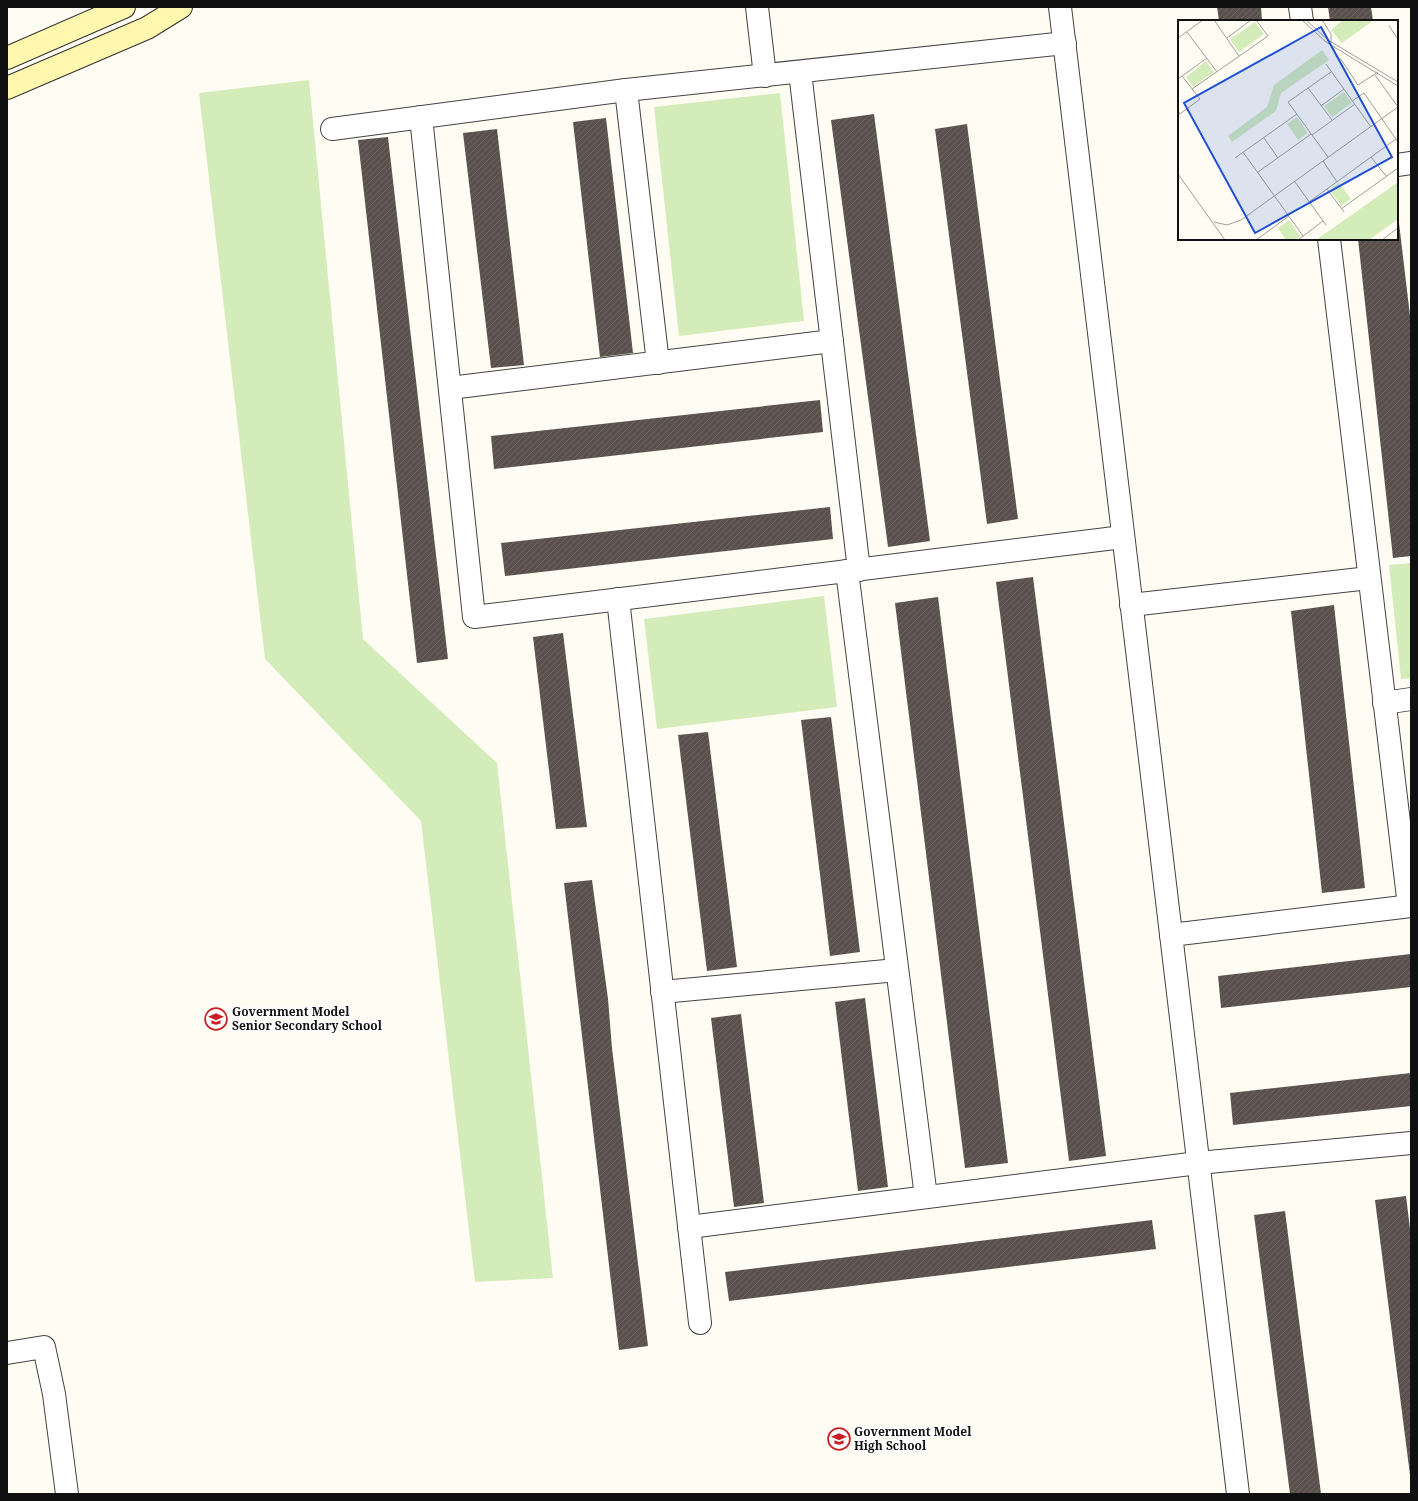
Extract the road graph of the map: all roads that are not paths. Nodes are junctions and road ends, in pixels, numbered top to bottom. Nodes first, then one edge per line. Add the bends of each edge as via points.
1 (124, 7) edge
2 (181, 7) edge
3 (757, 7) edge
4 (1060, 7) edge
5 (1300, 7) edge
6 (1302, 20) edge
7 (1064, 44) junction
8 (7, 58) edge
9 (800, 72) junction
10 (765, 76) junction
11 (7, 88) edge
12 (626, 90) junction
13 (421, 117) junction
14 (332, 129) dead end
15 (1411, 162) edge
16 (1398, 165) edge
17 (1329, 240) edge
18 (832, 341) junction
19 (658, 363) junction
20 (450, 388) junction
21 (1123, 537) junction
22 (853, 570) junction
23 (1369, 578) junction
24 (618, 599) junction
25 (1131, 605) junction
26 (1411, 700) edge
27 (1384, 703) junction
28 (1410, 906) edge
29 (1171, 935) junction
30 (897, 970) junction
31 (662, 992) junction
32 (1411, 1143) edge
33 (1198, 1163) junction
34 (926, 1198) junction
35 (689, 1227) junction
36 (700, 1323) dead end
37 (7, 1353) edge
38 (67, 1494) edge
39 (1238, 1494) edge

1 - 8 street
2 - 11 street via 147,28
3 - 10 street
4 - 7 street
5 - 6 street
7 - 9 street
7 - 21 street
9 - 10 street
9 - 18 street
10 - 12 street
12 - 13 street
12 - 19 street
13 - 14 street
13 - 20 street
15 - 16 street
17 - 23 street
18 - 19 street
18 - 22 street
19 - 20 street
20 - 24 street via 474,617
21 - 22 street
21 - 25 street
22 - 24 street
22 - 30 street
23 - 25 street
23 - 27 street
24 - 31 street
25 - 29 street
26 - 27 street
27 - 28 street
28 - 29 street
29 - 33 street
30 - 31 street
30 - 34 street
31 - 35 street
32 - 33 street
33 - 34 street
33 - 39 street
34 - 35 street
35 - 36 street
37 - 38 street via 44,1346 54,1394

